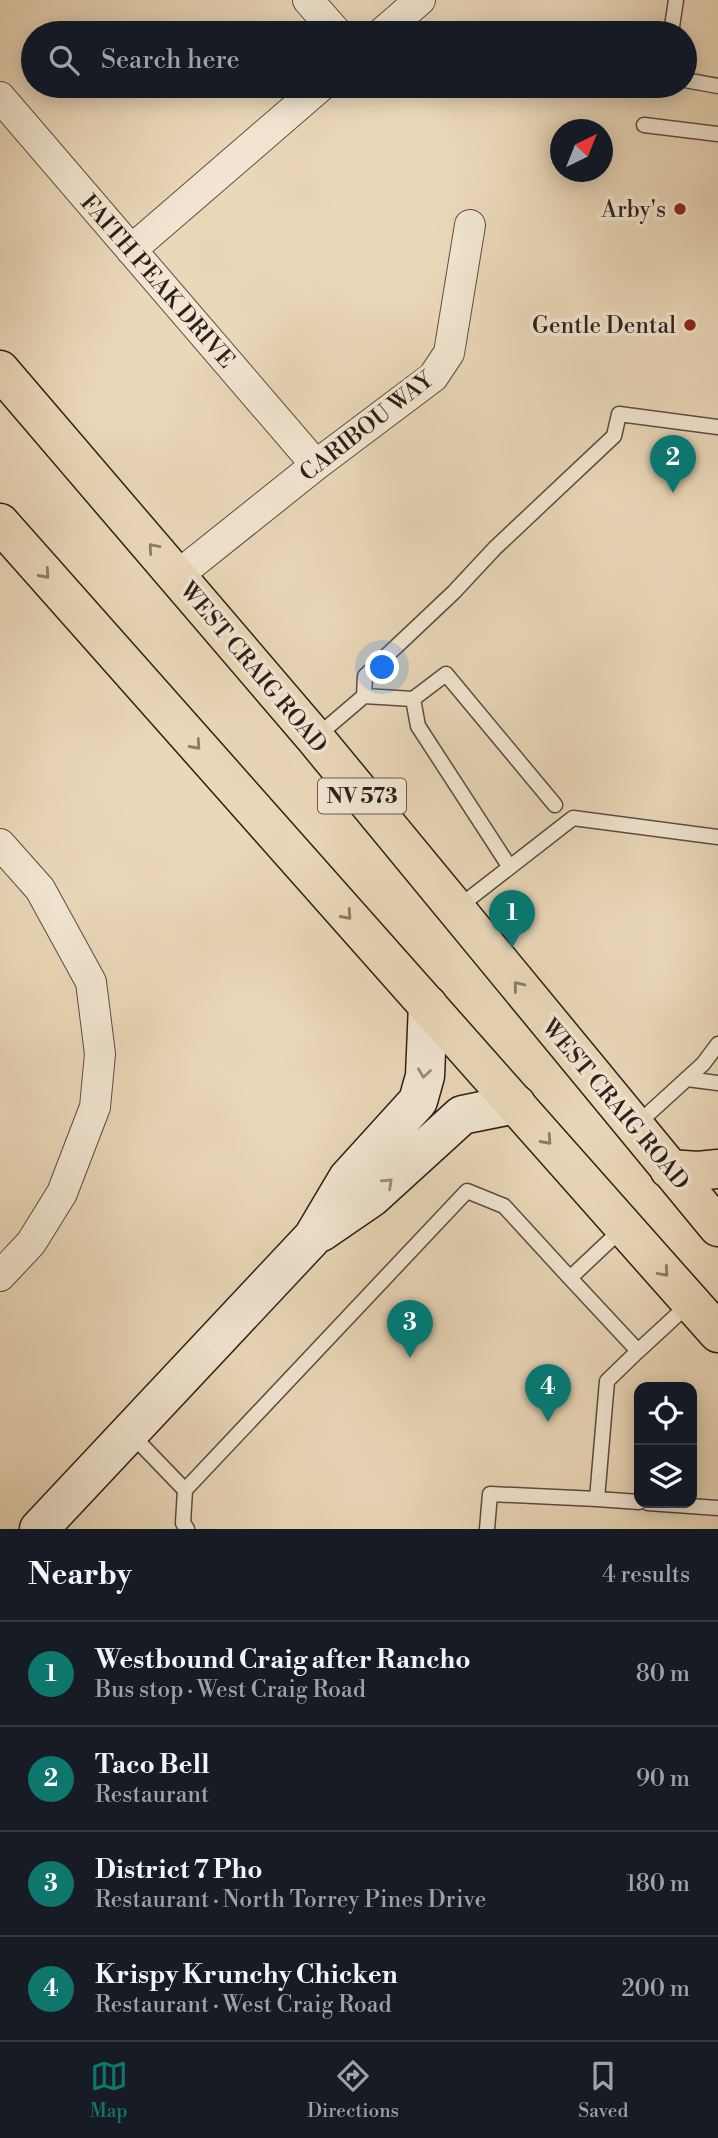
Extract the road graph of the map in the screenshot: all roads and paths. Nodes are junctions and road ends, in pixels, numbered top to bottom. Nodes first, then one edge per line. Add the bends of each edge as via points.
1 (308, 0) edge
2 (420, 0) edge
3 (676, 0) edge
4 (326, 21) edge
5 (396, 21) edge
6 (673, 21) edge
7 (697, 82) edge
8 (718, 86) edge
9 (0, 97) edge
10 (307, 98) edge
11 (644, 125) dead end
12 (718, 134) edge
13 (470, 225) dead end
14 (131, 250) junction
15 (0, 370) edge
16 (718, 427) edge
17 (316, 465) junction
18 (0, 523) edge
19 (177, 576) junction
20 (364, 696) junction
21 (413, 699) junction
22 (315, 738) junction
23 (555, 805) dead end
24 (718, 837) edge
25 (0, 844) edge
26 (509, 866) junction
27 (455, 909) junction
28 (428, 1005) junction
29 (718, 1044) edge
30 (687, 1079) junction
31 (718, 1083) edge
32 (516, 1104) junction
33 (634, 1127) junction
34 (718, 1169) edge
35 (669, 1170) junction
36 (624, 1227) junction
37 (718, 1227) edge
38 (313, 1237) junction
39 (0, 1276) edge
40 (570, 1278) junction
41 (691, 1302) junction
42 (718, 1333) edge
43 (638, 1351) junction
44 (129, 1433) junction
45 (185, 1490) junction
46 (597, 1499) junction
47 (634, 1502) edge
48 (697, 1506) edge
49 (718, 1508) edge
50 (39, 1529) edge
51 (187, 1529) edge
52 (487, 1529) edge

1 - 4 street
2 - 5 street
3 - 6 lane
7 - 8 lane
9 - 14 street, FAITH PEAK DRIVE
10 - 14 street
11 - 12 lane
13 - 17 street, CARIBOU WAY via 449,353 433,377
14 - 17 street, FAITH PEAK DRIVE
19 -> 15 main road, WEST CRAIG ROAD / NV 573
16 - 20 lane via 619,414 614,436 365,676
17 - 19 street, CARIBOU WAY
18 -> 28 main road
19 - 22 main road, WEST CRAIG ROAD / NV 573
20 - 21 lane
20 - 22 lane
21 - 23 lane via 446,674
21 - 26 lane via 418,726
22 - 27 main road, WEST CRAIG ROAD / NV 573
24 - 26 lane via 573,818
25 - 39 street via 40,889 91,982 100,1054 95,1107 62,1193 31,1243
26 - 27 lane
33 -> 27 main road, WEST CRAIG ROAD / NV 573
28 - 32 main road
28 -> 38 street via 425,1076 418,1101 348,1178
29 - 30 lane
30 - 31 lane
30 - 33 lane
32 -> 36 main road
38 -> 32 street via 372,1197 462,1115
33 - 35 main road, WEST CRAIG ROAD / NV 573
34 - 35 main road
35 - 37 main road, WEST CRAIG ROAD / NV 573
36 - 40 lane
36 -> 41 main road
38 - 44 street
40 - 43 lane
40 - 45 lane via 504,1206 467,1191
41 - 42 main road
41 - 43 lane
43 - 46 lane via 607,1381
44 - 45 lane
44 - 50 street
45 - 51 lane via 183,1523
46 - 47 lane
46 - 52 lane via 489,1494
48 - 49 lane

